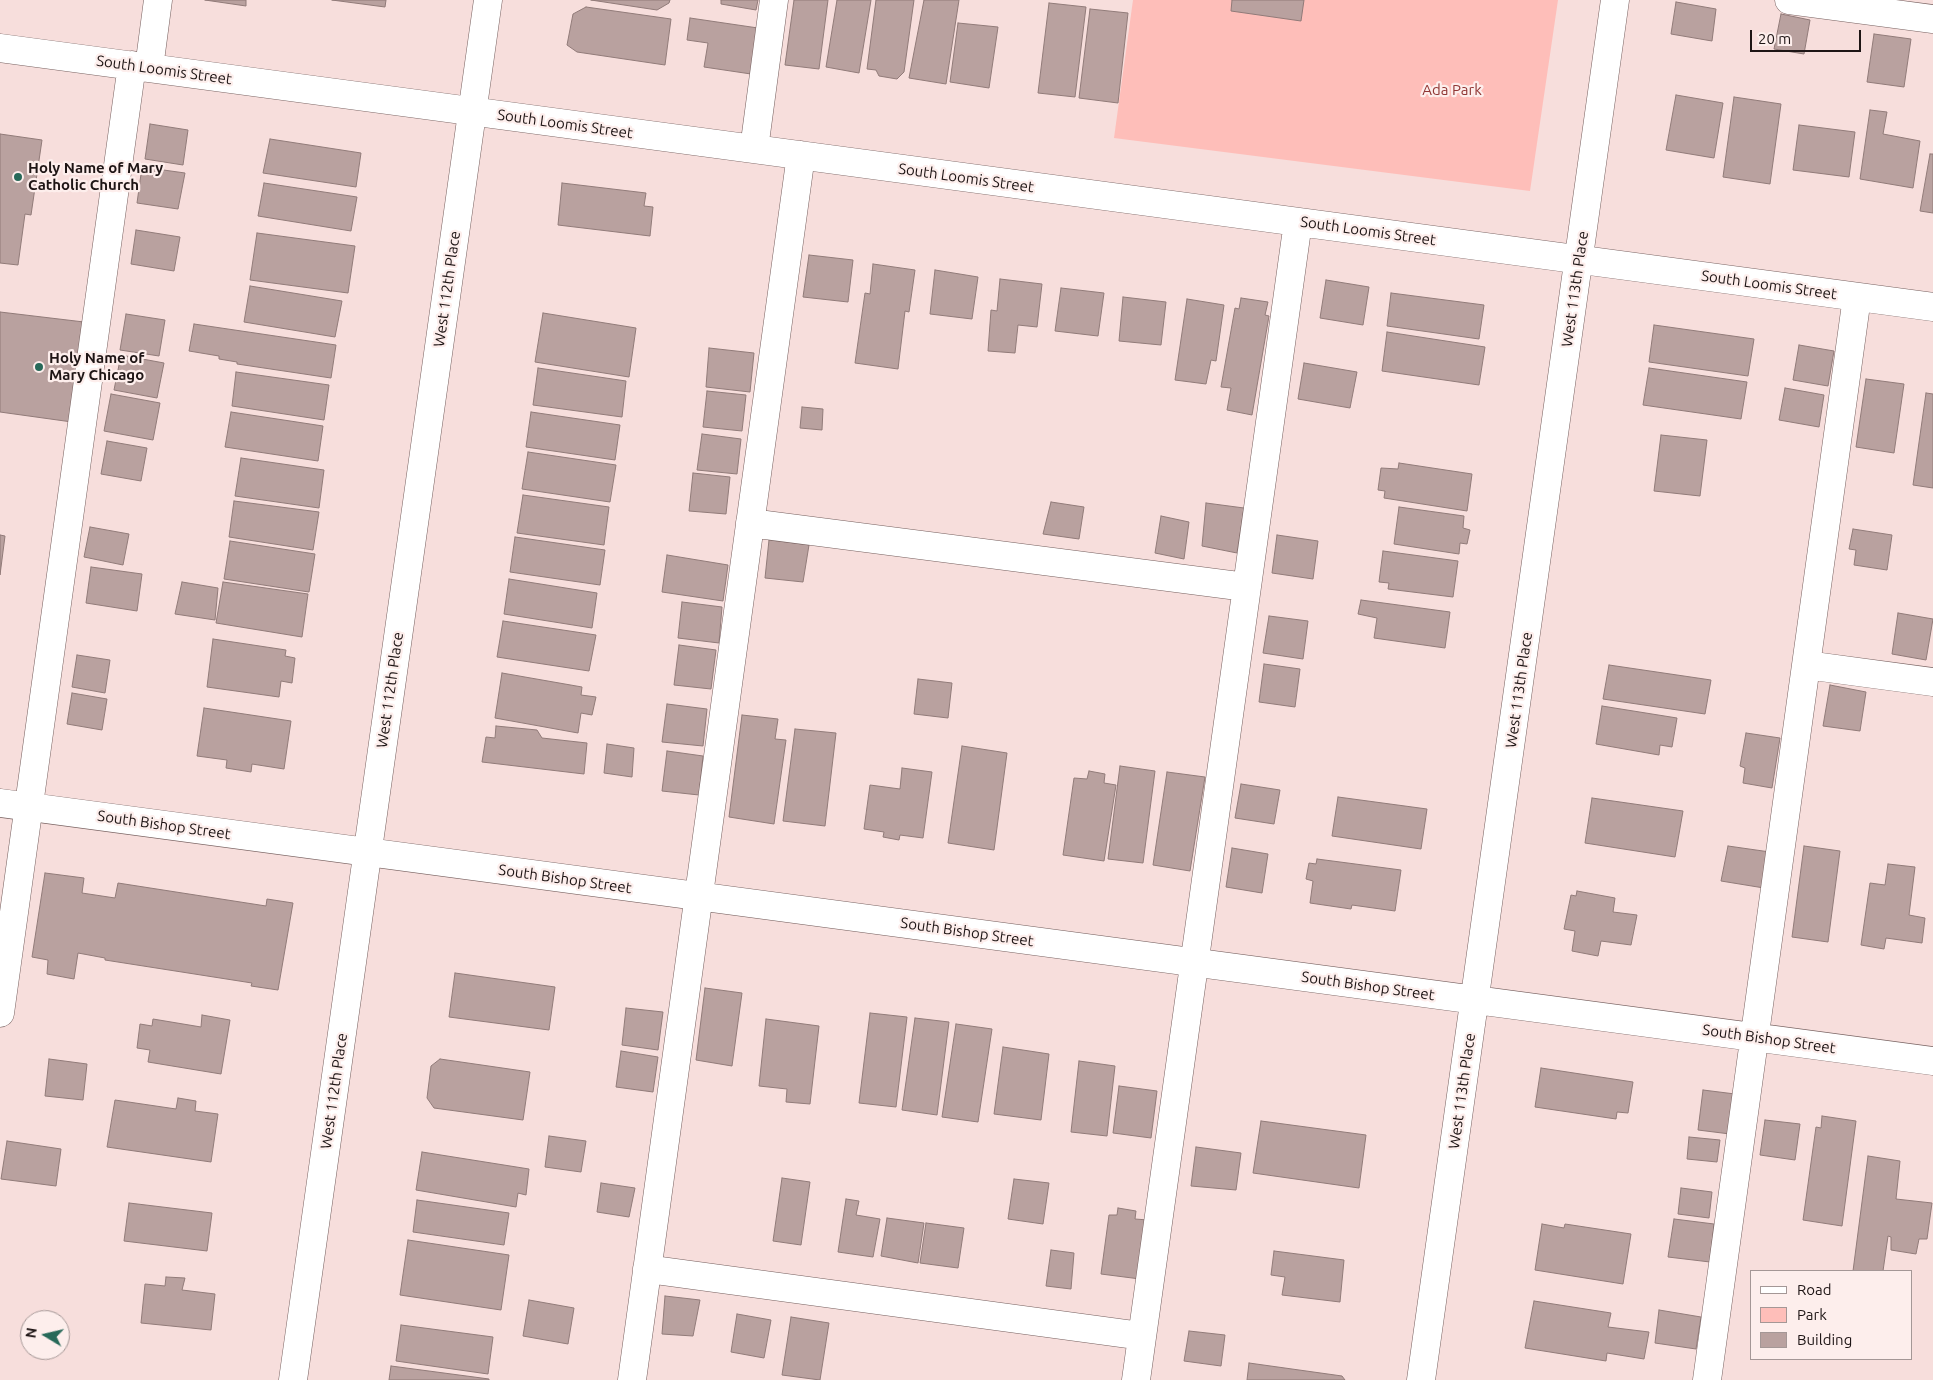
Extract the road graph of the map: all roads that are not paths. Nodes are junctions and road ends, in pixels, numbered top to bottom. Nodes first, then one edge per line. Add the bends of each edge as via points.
1 (158, 0) edge
2 (488, 0) edge
3 (774, 0) edge
4 (1615, 0) edge
5 (1789, 0) edge
6 (1933, 19) edge
7 (0, 48) edge
8 (140, 67) junction
9 (472, 111) junction
10 (754, 149) junction
11 (801, 156) junction
12 (1298, 222) junction
13 (1579, 260) junction
14 (1857, 297) junction
15 (1933, 307) edge
16 (750, 523) junction
17 (1246, 587) junction
18 (1806, 665) junction
19 (1933, 682) edge
20 (0, 803) edge
21 (29, 807) junction
22 (367, 852) junction
23 (698, 896) junction
24 (1193, 962) junction
25 (1475, 1000) junction
26 (0, 1013) edge
27 (1754, 1037) junction
28 (1933, 1061) edge
29 (647, 1269) junction
30 (1142, 1336) junction
31 (293, 1380) edge
32 (632, 1380) edge
33 (1136, 1380) edge
34 (1422, 1380) edge
35 (1707, 1380) edge

1 - 8 street
2 - 9 street, West 112th Place
3 - 10 street
4 - 13 street, West 113th Place
5 - 6 street
7 - 8 street, South Loomis Street
8 - 9 street, South Loomis Street
8 - 21 street
9 - 10 street, South Loomis Street
9 - 22 street, West 112th Place
10 - 11 street, South Loomis Street
11 - 12 street, South Loomis Street
11 - 16 street
12 - 13 street, South Loomis Street
12 - 17 street
13 - 14 street, South Loomis Street
13 - 25 street, West 113th Place
14 - 15 street, South Loomis Street
14 - 18 street
16 - 17 street
16 - 23 street
17 - 24 street
18 - 19 street
18 - 27 street
20 - 21 street, South Bishop Street
21 - 22 street, South Bishop Street
21 - 26 street
22 - 23 street, South Bishop Street
22 - 31 street, West 112th Place
23 - 24 street, South Bishop Street
23 - 29 street
24 - 25 street, South Bishop Street
24 - 30 street
25 - 27 street, South Bishop Street
25 - 34 street, West 113th Place
27 - 28 street, South Bishop Street
27 - 35 street
29 - 30 street
29 - 32 street
30 - 33 street

